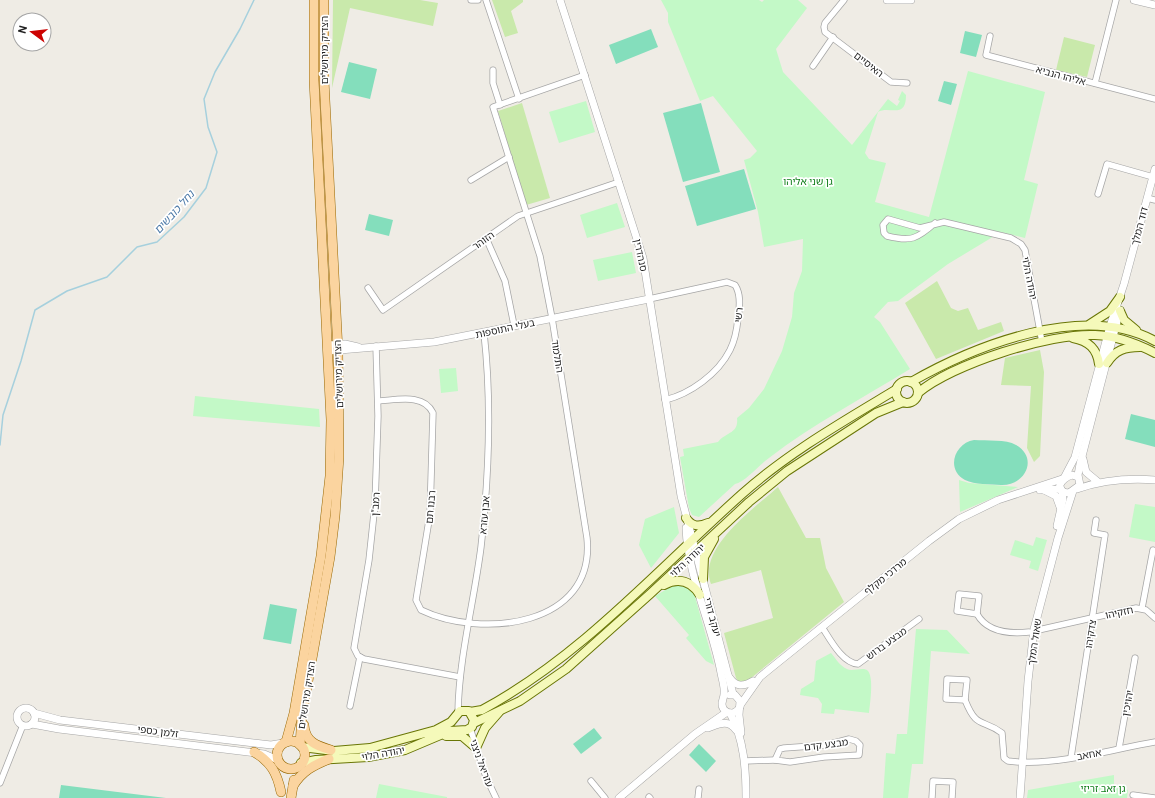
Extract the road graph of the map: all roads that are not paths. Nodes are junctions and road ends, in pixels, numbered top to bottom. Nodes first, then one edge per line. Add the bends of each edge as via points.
1 (314, 0) edge
2 (324, 0) edge
3 (471, 0) edge
4 (478, 0) edge
5 (486, 0) edge
6 (560, 0) edge
7 (844, 0) edge
8 (887, 0) edge
9 (911, 0) edge
10 (1116, 0) edge
11 (1134, 0) edge
12 (1155, 5) edge
13 (990, 36) dead end
14 (833, 37) junction
15 (813, 66) dead end
16 (493, 70) dead end
17 (585, 75) junction
18 (907, 83) dead end
19 (1095, 83) junction
20 (519, 98) junction
21 (1155, 99) edge
22 (500, 105) junction
23 (509, 157) junction
24 (1155, 168) edge
25 (1153, 178) junction
26 (471, 180) dead end
27 (619, 182) junction
28 (1098, 194) dead end
29 (1147, 198) junction
30 (1155, 200) edge
31 (525, 212) junction
32 (935, 223) junction
33 (486, 238) junction
34 (1124, 284) junction
35 (368, 288) dead end
36 (1120, 297) junction
37 (649, 298) junction
38 (1120, 311) junction
39 (552, 318) junction
40 (1088, 324) junction
41 (514, 325) junction
42 (1113, 326) junction
43 (484, 332) junction
44 (1040, 332) junction
45 (1143, 335) junction
46 (1067, 337) junction
47 (1110, 337) junction
48 (1155, 341) edge
49 (1042, 342) junction
50 (376, 346) junction
51 (1143, 347) junction
52 (328, 348) junction
53 (338, 348) junction
54 (1155, 353) edge
55 (1103, 364) junction
56 (911, 382) junction
57 (897, 388) junction
58 (918, 393) junction
59 (664, 400) junction
60 (378, 401) junction
61 (903, 402) junction
62 (1083, 453) junction
63 (1079, 478) junction
64 (1063, 479) junction
65 (1155, 480) edge
66 (1098, 482) junction
67 (1042, 489) junction
68 (1061, 490) junction
69 (1075, 490) junction
70 (1020, 493) junction
71 (1061, 510) junction
72 (686, 518) junction
73 (1096, 520) dead end
74 (713, 521) junction
75 (719, 530) junction
76 (690, 543) junction
77 (1153, 550) dead end
78 (692, 555) junction
79 (702, 579) junction
80 (656, 588) junction
81 (700, 595) junction
82 (1142, 608) junction
83 (977, 614) junction
84 (1092, 618) junction
85 (1155, 618) edge
86 (919, 619) dead end
87 (469, 622) junction
88 (822, 627) junction
89 (1032, 632) junction
90 (360, 657) junction
91 (1135, 658) dead end
92 (728, 676) junction
93 (760, 677) junction
94 (460, 678) junction
95 (753, 681) junction
96 (734, 695) junction
97 (458, 697) junction
98 (965, 700) junction
99 (722, 702) junction
100 (350, 706) dead end
101 (740, 706) junction
102 (502, 709) junction
103 (469, 711) junction
104 (34, 713) junction
105 (728, 713) junction
106 (302, 715) junction
107 (456, 715) junction
108 (32, 724) junction
109 (23, 725) junction
110 (472, 726) junction
111 (460, 729) junction
112 (698, 732) junction
113 (432, 740) junction
114 (285, 742) junction
115 (1155, 742) edge
116 (741, 745) junction
117 (301, 746) junction
118 (476, 748) junction
119 (1119, 748) junction
120 (254, 752) junction
121 (330, 755) junction
122 (1071, 758) junction
123 (775, 760) junction
124 (745, 761) junction
125 (280, 762) junction
126 (1020, 762) junction
127 (299, 765) junction
128 (592, 781) dead end
129 (0, 783) edge
130 (293, 786) junction
131 (699, 789) dead end
132 (280, 795) edge
133 (1133, 795) dead end
134 (292, 798) edge
135 (496, 798) edge
136 (605, 798) edge
137 (619, 798) edge
138 (698, 798) edge
139 (746, 798) edge
140 (932, 798) edge
141 (952, 798) edge
142 (1015, 798) edge
143 (1020, 798) edge
144 (1155, 798) edge

1 - 52 main road, הצדיק מירושלים via 314,80
2 - 53 main road, הצדיק מירושלים via 324,80
3 - 4 street
5 - 20 street
6 - 17 street, סנהדרין
7 - 14 street via 824,27 825,32
8 - 9 street
10 - 19 street
11 - 12 street
13 - 19 street, אליהו הנביא via 986,55
14 - 15 street
14 - 18 street, האיסיים via 891,82
16 - 22 street via 493,83
17 - 20 street
17 - 27 street, סנהדרין
19 - 21 street, אליהו הנביא
20 - 22 street
22 - 23 street, התלמוד via 493,107
23 - 26 street
23 - 31 street, התלמוד
24 - 25 street, דוד המלך
25 - 28 street via 1107,164
25 - 29 street, דוד המלך
27 - 31 street, הזוהר
27 - 37 street, סנהדרין via 638,239
29 - 30 street
29 - 34 street, דוד המלך
31 - 33 street, הזוהר
31 - 39 street, התלמוד via 540,256
32 - 32 street, יהודה הלוי via 920,228 888,219 883,229 887,236 909,240 918,237
32 - 44 street, יהודה הלוי via 948,222 994,233 1021,244 1025,250
33 - 35 street, הזוהר via 383,310
33 - 41 street via 505,281
34 - 36 street, דוד המלך
34 - 38 street, דוד המלך
36 - 40 main road via 1106,315
36 - 42 street, דוד המלך
37 - 39 street, בעלי התוספות
37 - 59 street, סנהדרין
37 - 59 street, רשי via 727,282 735,284 739,297 734,339 723,360 694,387
38 - 42 street, דוד המלך
38 - 45 main road via 1124,320
39 - 41 street, בעלי התוספות
39 - 87 street, התלמוד via 587,538 586,567 571,593 544,613 510,623
40 - 42 main road
40 - 44 main road
41 - 43 street, בעלי התוספות
42 - 45 main road
42 - 47 street
43 - 50 street, בעלי התוספות via 434,342
43 - 87 street, אבן עזרא via 488,381 488,459 481,548
44 - 49 street, יהודה הלוי
44 - 56 main road via 956,358
45 - 48 main road
46 - 47 main road
46 - 49 main road
46 - 55 main road via 1082,340 1092,346
47 - 51 main road
47 - 55 street
49 - 58 main road via 960,368 934,381
50 - 53 street, בעלי התוספות
50 - 60 street, רמב"ן
51 - 54 main road
51 - 55 main road via 1119,350
52 - 53 street, בעלי התוספות
52 - 114 main road, הצדיק מירושלים via 331,449 327,515 294,713
53 - 106 main road, הצדיק מירושלים via 338,494 330,557
55 - 62 street
55 - 64 street via 1075,456
56 - 57 main road via 903,382
56 - 58 main road via 917,386
57 - 61 main road via 898,397
57 - 74 main road, יהודה הלוי via 780,462
58 - 61 main road via 913,402
59 - 72 street, סנהדרין
60 - 87 street, רבנו תם via 421,400 428,404 433,413 430,514 416,600 421,610 430,614
60 - 90 street, רמב"ן via 378,460 372,537 354,644
61 - 75 main road, יהודה הלוי via 876,413 787,471
62 - 63 street
62 - 66 street via 1084,466 1090,477
63 - 64 street via 1072,475
63 - 66 street
63 - 69 street via 1080,483
64 - 68 street via 1060,484
64 - 70 street, מרדכי מקלף
65 - 66 street via 1120,479
66 - 69 street
67 - 68 street, מרדכי מקלף
67 - 70 street, מרדכי מקלף
67 - 71 street via 1056,496
68 - 69 street via 1066,493
68 - 71 street, שאול המלך
69 - 89 street, שאול המלך via 1058,538
70 - 88 street, מרדכי מקלף via 959,519
71 - 89 street, שאול המלך
72 - 74 main road via 697,526
72 - 76 street, סנהדרין
73 - 84 street, צדקיהו via 1094,533 1105,535
74 - 76 main road, יהודה הלוי
75 - 78 main road, יהודה הלוי
75 - 79 main road via 704,557
76 - 78 street, יעקב דורי
76 - 103 main road, יהודה הלוי via 559,661 492,705 482,710
77 - 82 street
78 - 79 street, יעקב דורי
78 - 80 main road, יהודה הלוי
78 - 81 street, יעקב דורי
79 - 92 street, יעקב דורי
80 - 81 main road via 680,580 692,585
80 - 102 main road, יהודה הלוי via 566,669 535,691
81 - 99 street, יעקב דורי via 725,692
82 - 84 street, חזקיהו
82 - 85 street, חזקיהו
83 - 83 street via 979,596 959,594 957,611
83 - 89 street, חזקיהו via 981,621 994,629
84 - 89 street, חזקיהו
84 - 122 street, צדקיהו
86 - 88 street, מבצע ברוש via 858,664 844,658
87 - 94 street, אבן עזרא
88 - 93 street, מרדכי מקלף
89 - 126 street, שאול המלך
90 - 94 street
90 - 100 street, רמב"ן
91 - 119 street, יהויכין
92 - 95 street via 740,686
92 - 96 street, יעקב דורי
93 - 95 street, מרדכי מקלף
93 - 101 street, מרדכי מקלף
94 - 97 street, אבן עזרא
95 - 96 street, מרדכי מקלף
96 - 99 street via 728,695
96 - 101 street via 739,699
97 - 103 street via 460,703
97 - 107 street, אבן עזרא
98 - 98 street via 967,680 947,679 946,699
98 - 126 street via 971,716 1002,733 1004,758
99 - 105 street
99 - 112 street
101 - 105 street via 736,712
101 - 116 street
102 - 110 main road, יהודה הלוי
102 - 118 main road via 485,728
103 - 107 main road via 463,710
103 - 110 main road via 474,717
104 - 108 street via 35,719
104 - 109 street via 28,708 20,711 18,718
104 - 114 street, זלמן כספי via 60,720 271,745
105 - 112 street
105 - 116 street via 734,721
106 - 117 main road, הצדיק מירושלים
106 - 121 main road via 306,737
107 - 111 main road via 456,726
107 - 121 main road, יהודה הלוי via 448,725 436,730 370,748
108 - 109 street
108 - 120 street, זלמן כספי
109 - 129 street
110 - 111 main road
110 - 118 street, עזריאל ניצני
111 - 113 main road, יהודה הלוי
112 - 116 street via 719,723 726,723 733,726
112 - 137 street
113 - 118 main road via 462,736
113 - 121 main road, יהודה הלוי via 388,754
114 - 117 main road via 294,741
114 - 125 main road via 277,752
115 - 119 street, אחאב
116 - 124 street
117 - 121 main road, יהודה הלוי
117 - 127 main road via 304,757
118 - 135 street, עזריאל ניצני
119 - 122 street, אחאב
120 - 125 street, זלמן כספי via 268,755
120 - 132 main road via 263,758 276,774
121 - 127 main road, יהודה הלוי
121 - 130 main road via 306,770
122 - 126 street, אחאב
123 - 123 street, מבצע קדם via 790,762 856,756 859,755 860,746 856,741 849,739 826,745 790,747 780,749
123 - 124 street, מבצע קדם
124 - 139 street
125 - 127 main road via 289,768
125 - 132 main road via 283,770
126 - 142 street, שאול המלך
126 - 143 street, שאול המלך
127 - 130 main road
128 - 136 street
130 - 134 main road
131 - 138 street
133 - 144 street
140 - 141 street via 933,781 953,782

